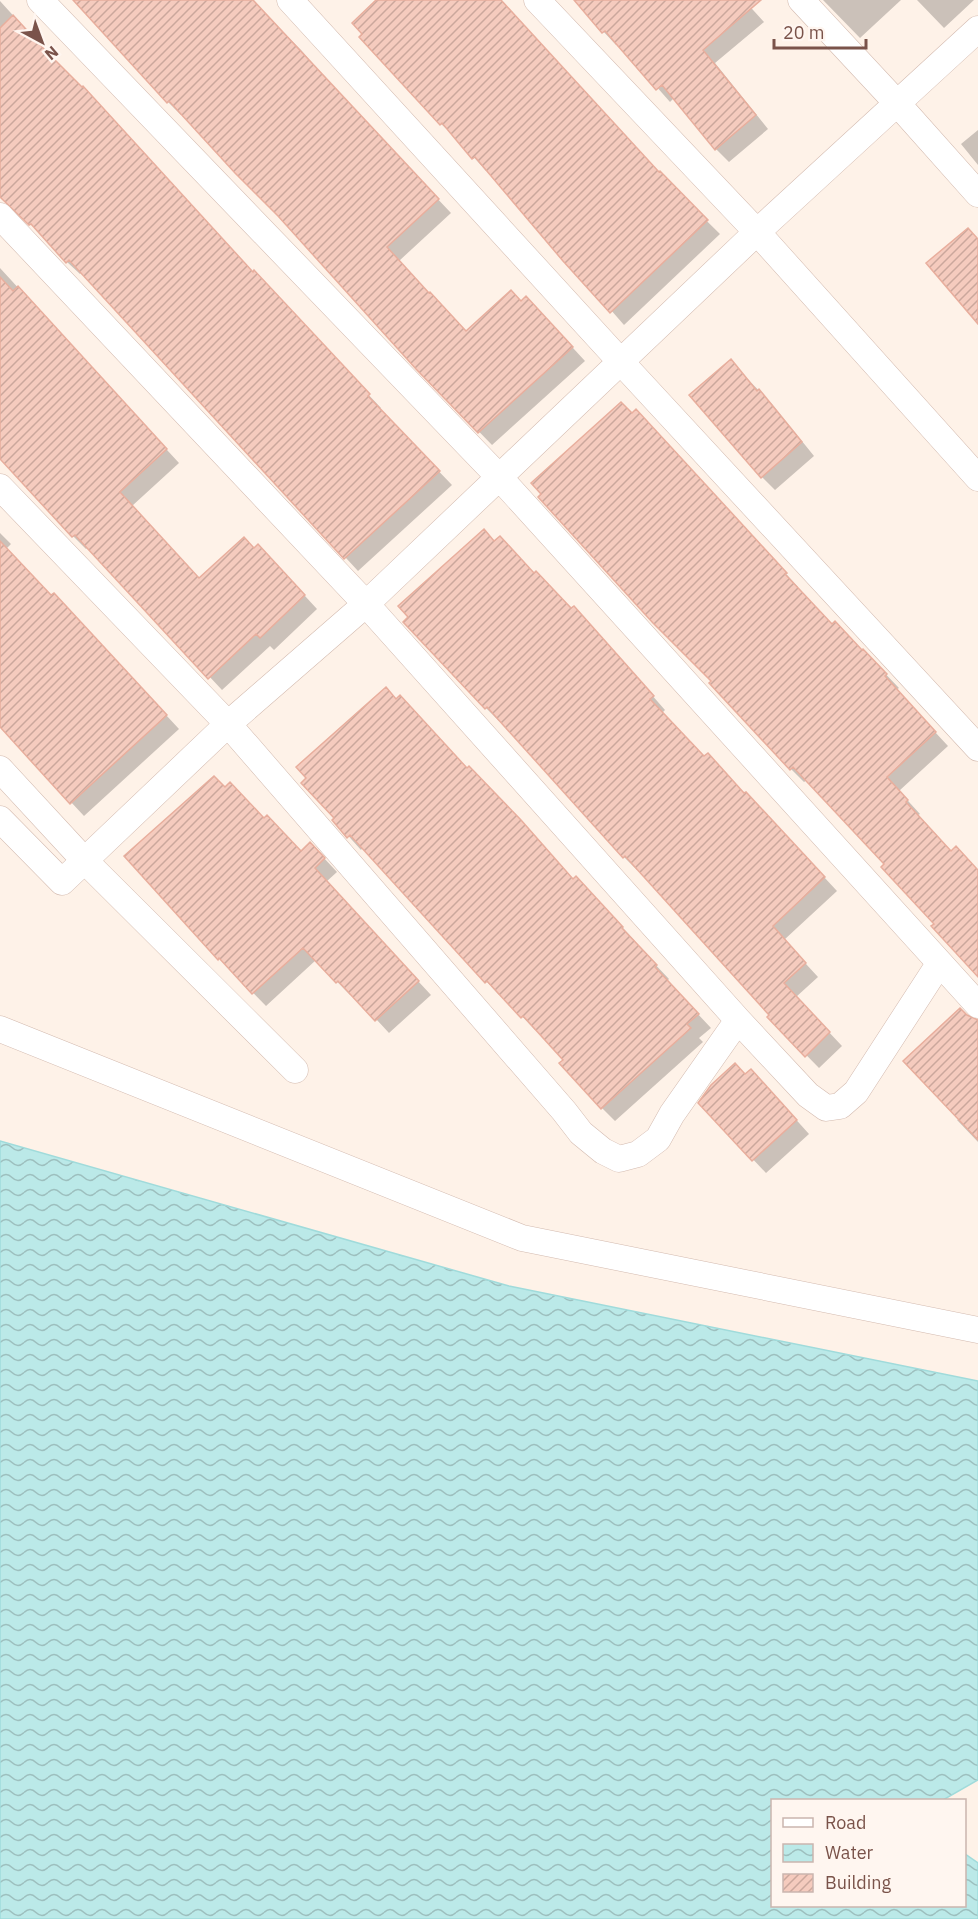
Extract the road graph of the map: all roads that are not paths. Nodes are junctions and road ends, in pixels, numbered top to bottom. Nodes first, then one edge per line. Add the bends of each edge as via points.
1 (40, 0) edge
2 (290, 0) edge
3 (537, 0) edge
4 (801, 0) edge
5 (978, 28) edge
6 (896, 102) junction
7 (978, 194) edge
8 (0, 216) edge
9 (757, 232) junction
10 (621, 362) junction
11 (500, 478) junction
12 (978, 478) edge
13 (0, 487) edge
14 (366, 604) junction
15 (228, 724) junction
16 (978, 748) edge
17 (0, 769) edge
18 (0, 819) edge
19 (84, 860) junction
20 (939, 964) junction
21 (978, 1005) edge
22 (738, 1020) junction
23 (0, 1029) edge
24 (295, 1070) dead end
25 (978, 1330) edge

1 - 11 street
2 - 10 street
3 - 9 street
4 - 6 street
5 - 6 street
6 - 7 street
6 - 9 street
8 - 14 street
9 - 10 street
9 - 12 street
10 - 11 street
10 - 16 street
11 - 14 street
11 - 20 street
13 - 15 street
14 - 15 street
14 - 22 street
15 - 19 street
15 - 22 street via 580,1133 603,1151 619,1159 638,1154 658,1139
17 - 19 street
18 - 19 street via 62,882
19 - 24 street
20 - 21 street
20 - 22 street via 856,1092 840,1106 826,1108 808,1095
23 - 25 street via 522,1238

